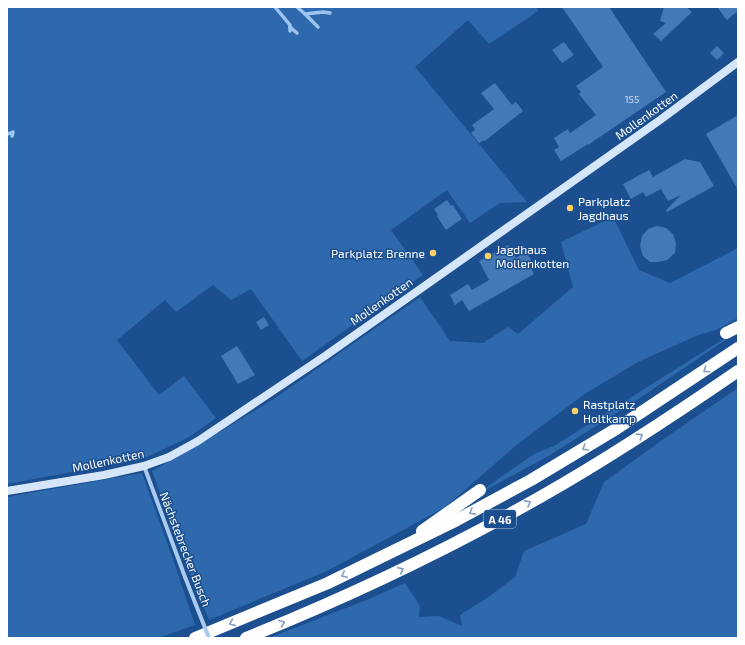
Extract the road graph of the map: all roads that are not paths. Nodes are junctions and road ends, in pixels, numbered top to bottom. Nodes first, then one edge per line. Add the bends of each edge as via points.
1 (738, 62) edge
2 (738, 328) edge
3 (726, 333) dead end
4 (738, 348) edge
5 (738, 371) edge
6 (144, 466) junction
7 (480, 490) dead end
8 (7, 491) edge
9 (392, 553) junction
10 (195, 638) edge
11 (209, 638) edge
12 (246, 638) edge

1 - 6 main road, Mollenkotten via 660,120 325,356 198,441 169,457
2 - 3 highway
4 -> 9 highway, A 46 via 623,425 531,480
12 -> 5 highway, A 46 via 403,569 477,531 625,446
6 - 8 main road, Mollenkotten
6 - 11 street, Nächstebrecker Busch, bridge
7 - 9 highway
9 -> 10 highway, A 46 via 328,583

